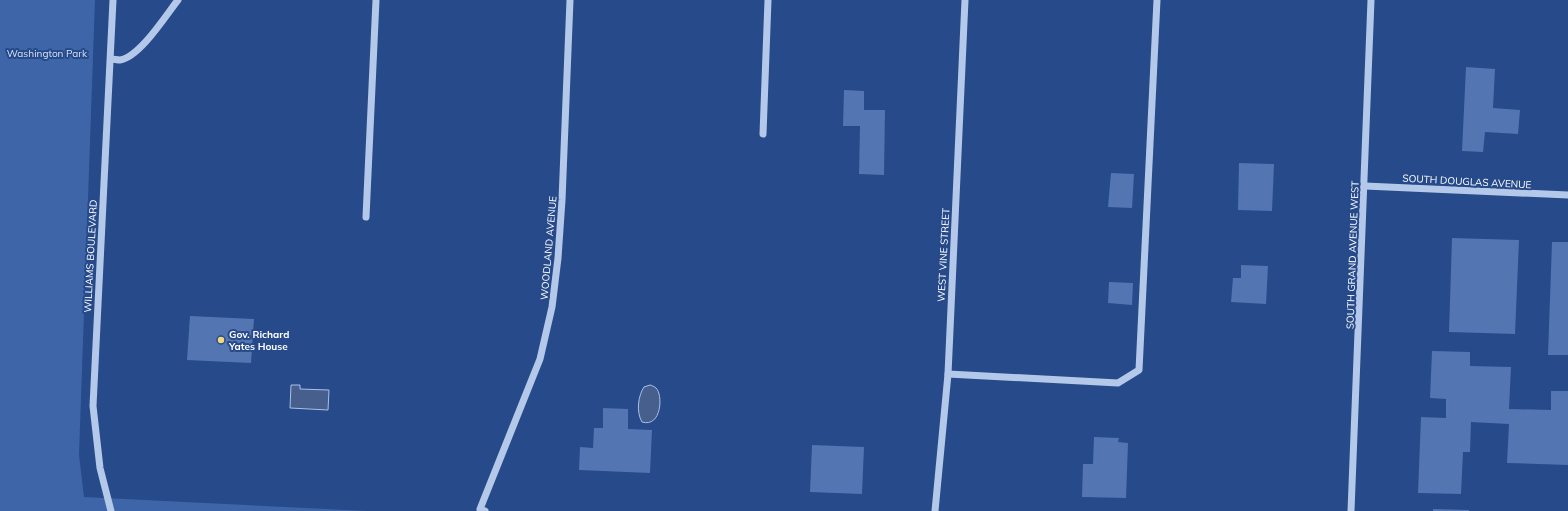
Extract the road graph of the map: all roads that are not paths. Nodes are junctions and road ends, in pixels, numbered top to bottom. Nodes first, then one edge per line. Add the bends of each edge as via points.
1 (113, 0) edge
2 (178, 0) edge
3 (376, 0) edge
4 (570, 0) edge
5 (768, 0) edge
6 (964, 0) edge
7 (1157, 0) edge
8 (1371, 0) edge
9 (111, 59) junction
10 (763, 134) dead end
11 (1364, 186) junction
12 (1568, 195) edge
13 (366, 217) dead end
14 (948, 374) junction
15 (482, 510) edge
16 (111, 511) edge
17 (935, 511) edge
18 (1351, 511) edge

1 - 9 street, WILLIAMS BOULEVARD
2 - 9 street via 145,42 132,54 121,60
3 - 13 street
4 - 15 street, WOODLAND AVENUE via 562,200 552,306 540,359
5 - 10 street
6 - 14 street, WEST VINE STREET
7 - 14 street via 1139,370 1118,383
8 - 11 street, SOUTH GRAND AVENUE WEST
9 - 16 street, WILLIAMS BOULEVARD via 93,406 100,468
11 - 12 street, SOUTH DOUGLAS AVENUE
11 - 18 street, SOUTH GRAND AVENUE WEST
14 - 17 street, WEST VINE STREET

